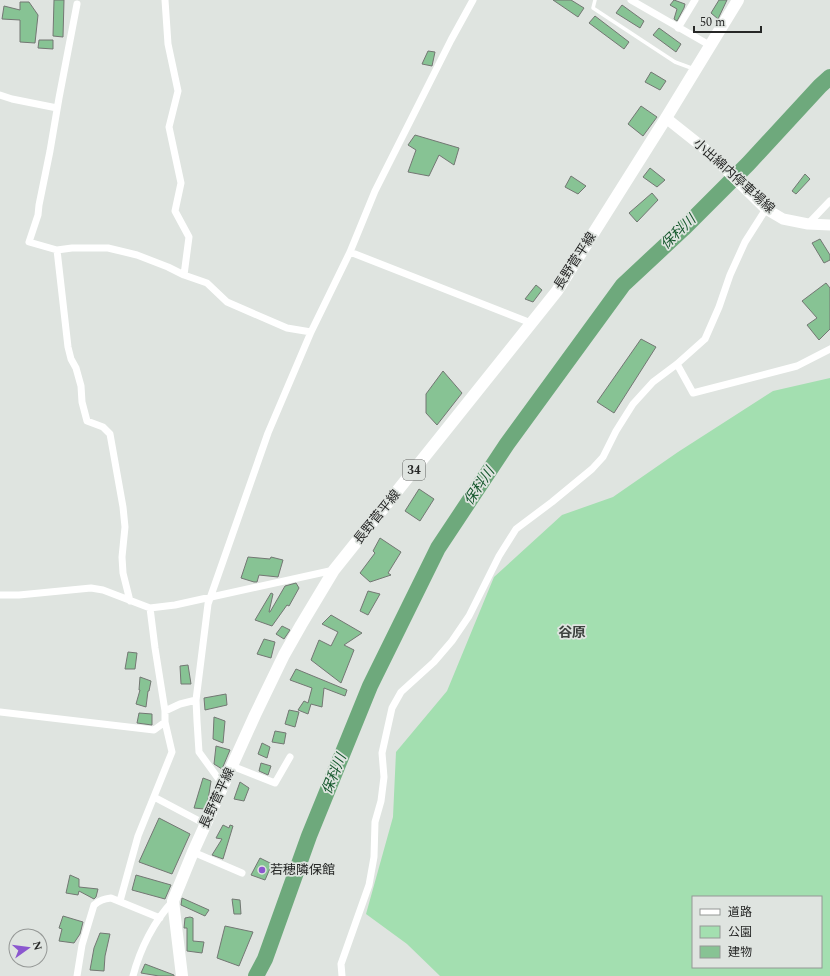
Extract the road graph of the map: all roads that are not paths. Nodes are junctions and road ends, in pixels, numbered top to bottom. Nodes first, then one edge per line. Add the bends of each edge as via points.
1 (165, 0) edge
2 (473, 0) edge
3 (595, 0) edge
4 (631, 0) edge
5 (695, 0) edge
6 (738, 0) edge
7 (77, 4) dead end
8 (678, 28) junction
9 (710, 46) junction
10 (696, 70) junction
11 (0, 94) edge
12 (57, 108) junction
13 (666, 118) junction
14 (830, 201) edge
15 (766, 209) junction
16 (808, 224) junction
17 (830, 225) edge
18 (57, 250) junction
19 (350, 252) junction
20 (184, 275) junction
21 (531, 324) junction
22 (311, 332) junction
23 (830, 349) edge
24 (677, 364) junction
25 (334, 570) junction
26 (0, 595) edge
27 (210, 597) junction
28 (130, 601) junction
29 (150, 608) junction
30 (196, 700) junction
31 (165, 711) junction
32 (0, 712) edge
33 (165, 722) junction
34 (290, 757) dead end
35 (232, 766) junction
36 (223, 785) junction
37 (154, 797) junction
38 (205, 824) junction
39 (193, 852) junction
40 (242, 873) dead end
41 (173, 900) junction
42 (120, 901) junction
43 (160, 918) junction
44 (77, 976) edge
45 (133, 976) edge
46 (182, 976) edge
47 (342, 976) edge

1 - 20 street via 168,44 178,91 169,127 181,183 175,211 189,237
2 - 19 street via 450,40 380,180
3 - 10 lane via 593,8 675,62
4 - 8 street
5 - 8 street
6 - 9 main road, 長野菅平線 / 34
7 - 12 street
8 - 9 street
9 - 10 main road, 長野菅平線 / 34
10 - 13 main road, 長野菅平線 / 34
11 - 12 street
12 - 18 street via 38,215 29,242
13 - 15 main road, 小出綿内停車場線 via 705,149
13 - 21 main road, 長野菅平線 / 34 via 557,291
14 - 16 street
15 - 16 main road, 小出綿内停車場線 via 783,219
15 - 24 street via 745,242 705,339
16 - 17 main road, 小出綿内停車場線
18 - 20 street via 108,248 137,255
18 - 28 street via 68,347 81,386 87,421 103,427 110,434 124,507 123,573
19 - 21 street
19 - 22 street
20 - 22 street via 207,283 227,302 287,328
21 - 25 main road, 長野菅平線 / 34
22 - 27 street via 268,433
23 - 24 street via 797,366 693,393
24 - 47 street via 653,382 633,404 603,456 592,469 516,528 452,641 434,662 401,692 392,708 382,753 384,777 375,822 374,857 369,885 341,964
25 - 27 street
25 - 35 main road, 長野菅平線 / 34 via 284,655
26 - 28 street via 91,588
27 - 29 street
27 - 30 street
28 - 29 street
29 - 31 street
30 - 31 street
30 - 36 street via 199,752
31 - 33 street
32 - 33 street via 154,730
33 - 37 street via 172,752
34 - 35 street via 275,783
35 - 36 main road, 長野菅平線 / 34
36 - 38 main road, 長野菅平線 / 34
37 - 38 street
37 - 42 street via 138,836
38 - 39 main road, 長野菅平線 / 34
39 - 40 street
39 - 41 main road, 長野菅平線 / 34
41 - 43 street
41 - 46 main road, 長野菅平線 / 34
42 - 43 street
42 - 44 street via 104,899 94,905 82,945
43 - 45 street via 144,944

